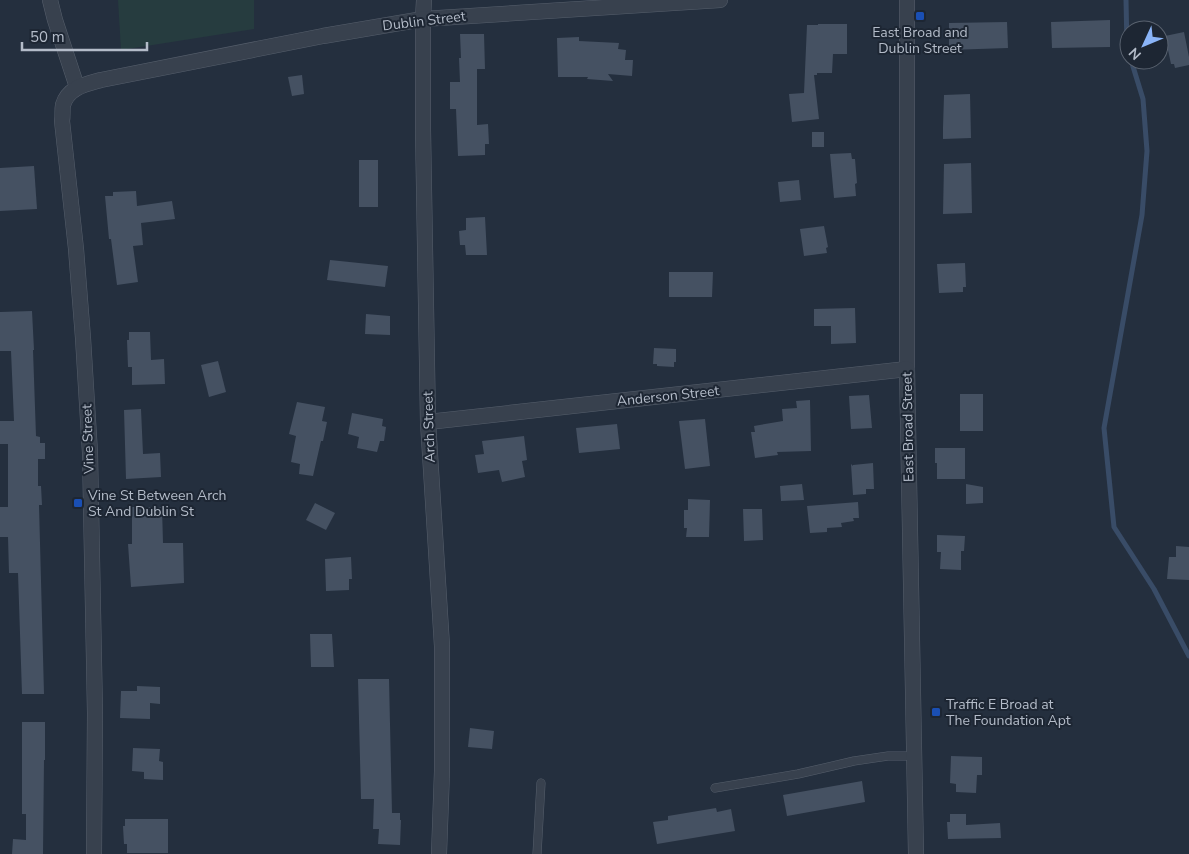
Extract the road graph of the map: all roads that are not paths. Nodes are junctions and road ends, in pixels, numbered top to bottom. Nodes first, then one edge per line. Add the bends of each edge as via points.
1 (50, 0) edge
2 (424, 0) edge
3 (720, 0) edge
4 (907, 0) edge
5 (423, 19) junction
6 (77, 87) junction
7 (908, 369) junction
8 (428, 422) junction
9 (914, 756) junction
10 (541, 783) dead end
11 (715, 788) dead end
12 (94, 854) edge
13 (439, 854) edge
14 (537, 854) edge
15 (916, 854) edge

1 - 6 street
2 - 5 street, Arch Street
3 - 5 street, Dublin Street
4 - 7 street, East Broad Street
5 - 6 street, Dublin Street via 322,36
5 - 8 street, Arch Street
6 - 12 street, Vine Street via 63,104 62,121 84,338 90,453 96,713
7 - 8 street, Anderson Street
7 - 9 street, East Broad Street
8 - 13 street, Arch Street via 442,646
9 - 11 lane via 854,761
9 - 15 street, East Broad Street
10 - 14 lane

